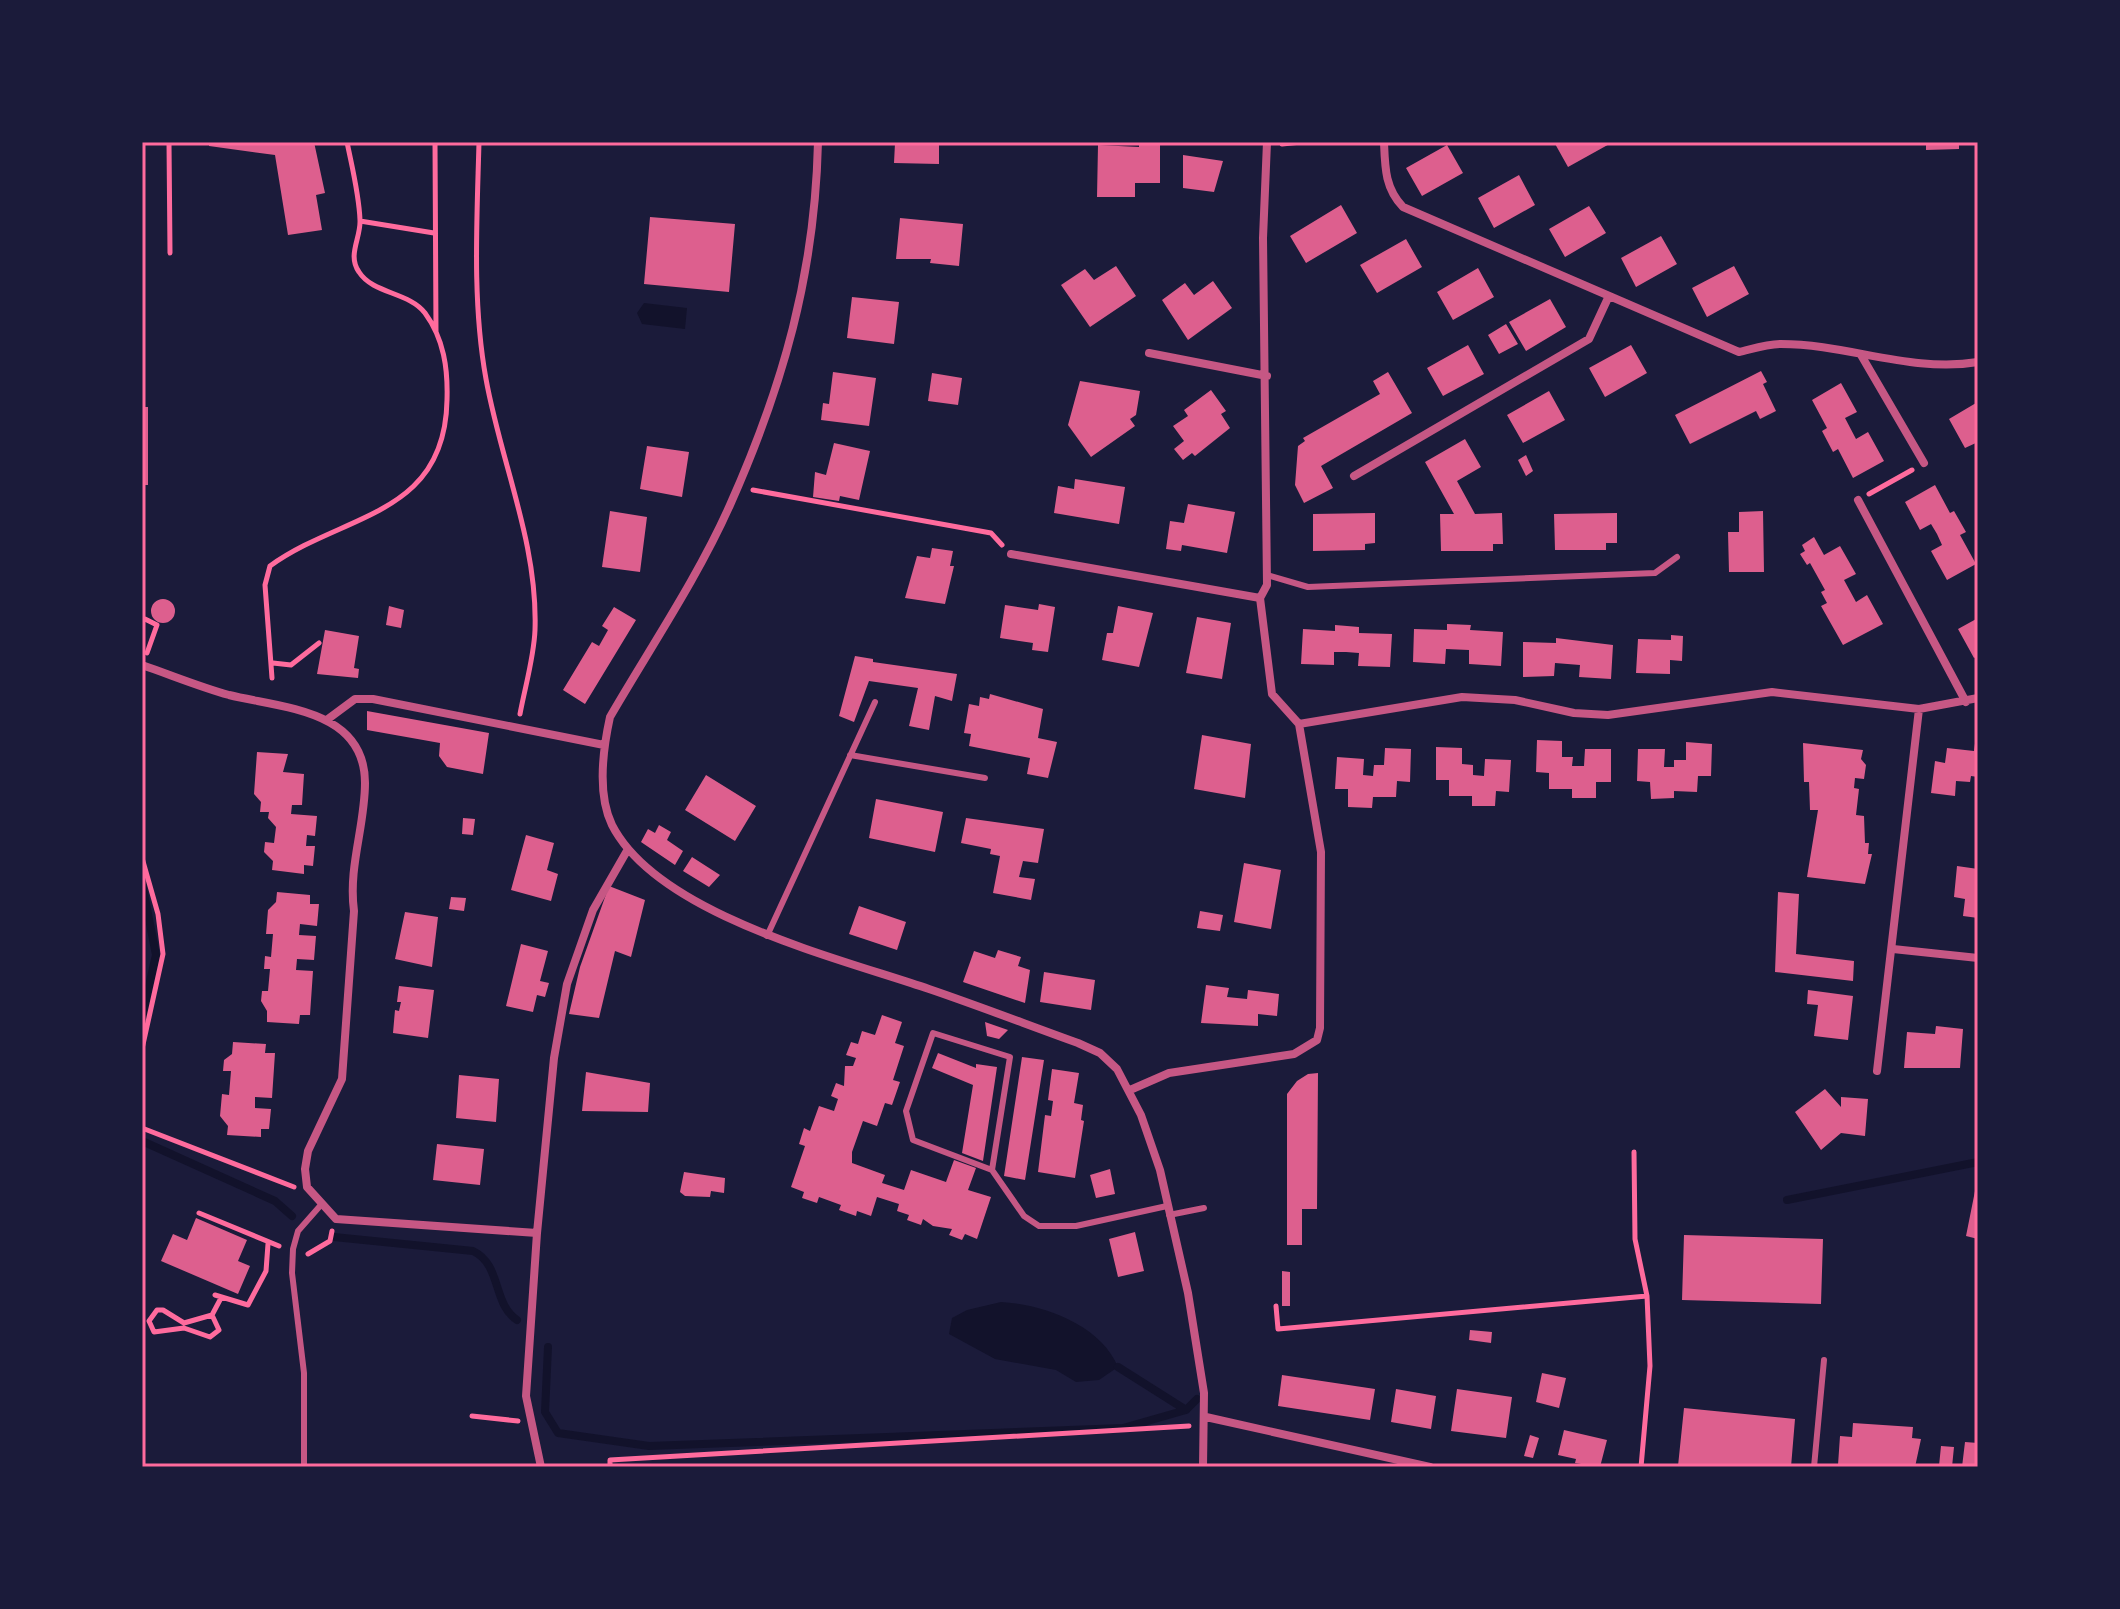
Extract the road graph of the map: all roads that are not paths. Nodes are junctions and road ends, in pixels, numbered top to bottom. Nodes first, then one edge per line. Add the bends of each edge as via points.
1 (818, 142) edge
2 (1267, 142) edge
3 (1384, 142) edge
4 (1608, 298) junction
5 (1149, 353) dead end
6 (1861, 355) junction
7 (1978, 362) edge
8 (1267, 376) junction
9 (1924, 463) road end
10 (1354, 476) dead end
11 (1858, 500) road end
12 (1011, 554) road end
13 (1677, 557) dead end
14 (1267, 575) junction
15 (1260, 598) junction
16 (142, 665) edge
17 (1978, 698) edge
18 (875, 702) dead end
19 (1966, 702) junction
20 (1919, 709) junction
21 (328, 719) junction
22 (1299, 724) junction
23 (604, 745) junction
24 (850, 755) junction
25 (985, 778) dead end
26 (628, 849) junction
27 (767, 936) junction
28 (1893, 949) junction
29 (1978, 958) edge
30 (1877, 1071) dead end
31 (1130, 1090) junction
32 (992, 1170) junction
33 (320, 1206) junction
34 (1204, 1208) dead end
35 (1168, 1210) junction
36 (537, 1233) junction
37 (1824, 1360) dead end
38 (1206, 1421) junction
39 (304, 1467) edge
40 (541, 1467) edge
41 (1203, 1467) edge
42 (1430, 1467) edge
43 (1814, 1467) edge

1 - 23 street via 814,216 784,370 713,539 610,717
2 - 8 street
3 - 4 street via 1386,178 1403,207
4 - 6 street via 1739,352 1780,344
4 - 10 street via 1589,339
5 - 8 street
6 - 7 street via 1952,366
6 - 9 street
8 - 14 street
11 - 19 street
12 - 15 street
13 - 14 lane via 1655,573 1308,587
14 - 15 street
15 - 22 street via 1272,694
16 - 21 street via 226,694
17 - 19 street
18 - 24 lane
19 - 20 street
20 - 22 street via 1772,692 1608,715 1462,697
20 - 28 street
21 - 23 street via 355,699 373,699
21 - 33 street via 353,745 365,782 350,888 354,911 342,1079 308,1151 307,1187
22 - 31 street via 1321,852 1317,1040 1294,1054 1169,1073
23 - 26 street via 611,822
24 - 25 lane
24 - 27 lane
26 - 27 street via 659,878
26 - 36 street via 593,910 567,984 554,1058
27 - 31 street via 1078,1043 1100,1053
28 - 29 street
28 - 30 street
31 - 35 street via 1160,1170
32 - 32 lane via 913,1140 906,1111 933,1033 1010,1057
32 - 35 lane via 1024,1216 1039,1226 1076,1226
33 - 36 street via 336,1219 355,1222
33 - 39 lane via 298,1231 293,1249 304,1373
34 - 35 lane
35 - 38 street via 1188,1293
36 - 40 street via 526,1396
37 - 43 lane
38 - 41 street
38 - 42 street

